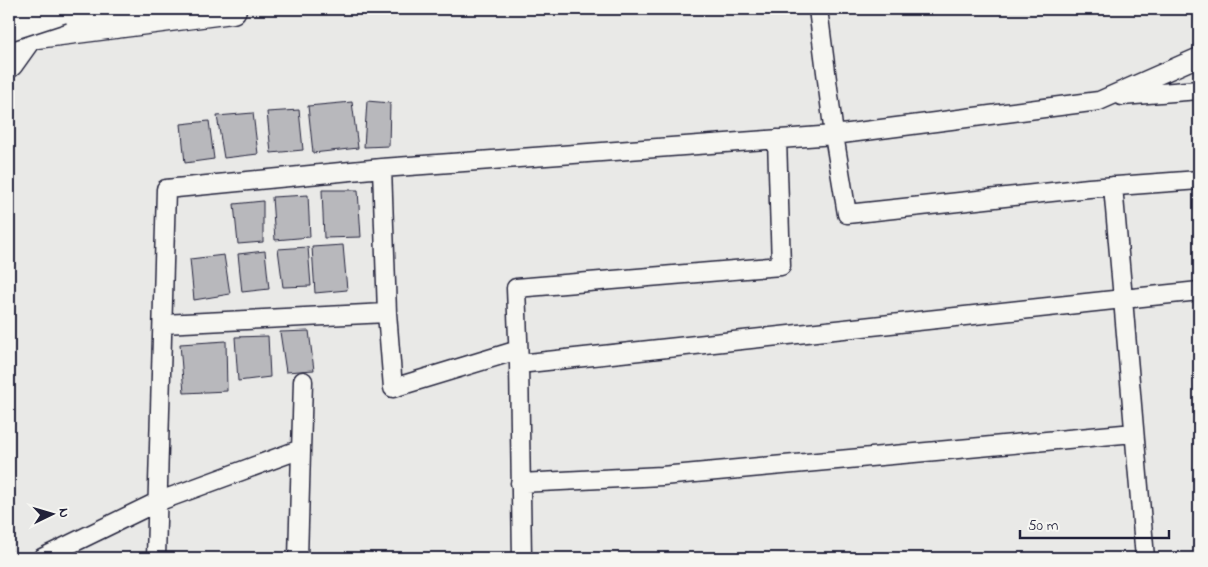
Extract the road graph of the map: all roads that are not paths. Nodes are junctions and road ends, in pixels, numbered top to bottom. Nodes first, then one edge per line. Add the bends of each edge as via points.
1 (37, 9) edge
2 (62, 9) edge
3 (232, 9) edge
4 (818, 9) edge
5 (16, 24) edge
6 (1199, 57) edge
7 (9, 63) edge
8 (1199, 90) edge
9 (1107, 98) junction
10 (834, 135) junction
11 (777, 140) junction
12 (382, 168) junction
13 (1199, 180) edge
14 (1113, 186) junction
15 (1199, 291) edge
16 (1123, 299) junction
17 (387, 313) junction
18 (163, 324) junction
19 (518, 357) junction
20 (303, 382) dead end
21 (1134, 433) junction
22 (301, 449) junction
23 (520, 483) junction
24 (157, 502) junction
25 (42, 558) edge
26 (156, 558) edge
27 (298, 558) edge
28 (522, 558) edge
29 (1145, 558) edge

1 - 5 main road
2 - 5 main road, bridge
3 - 5 main road
4 - 10 street
5 - 7 main road
6 - 9 street
8 - 9 street
9 - 10 street
10 - 11 street
10 - 14 street via 847,214
11 - 12 street
11 - 19 street via 781,266 516,288
12 - 17 street
12 - 18 street via 166,189
13 - 14 street
14 - 16 street
15 - 16 street
16 - 19 street
16 - 21 street
17 - 18 street
17 - 19 street via 393,388
18 - 24 street
19 - 23 street
20 - 22 street
21 - 23 street via 662,476
21 - 29 street
22 - 24 street
22 - 27 street
23 - 28 street
24 - 25 street
24 - 26 street

